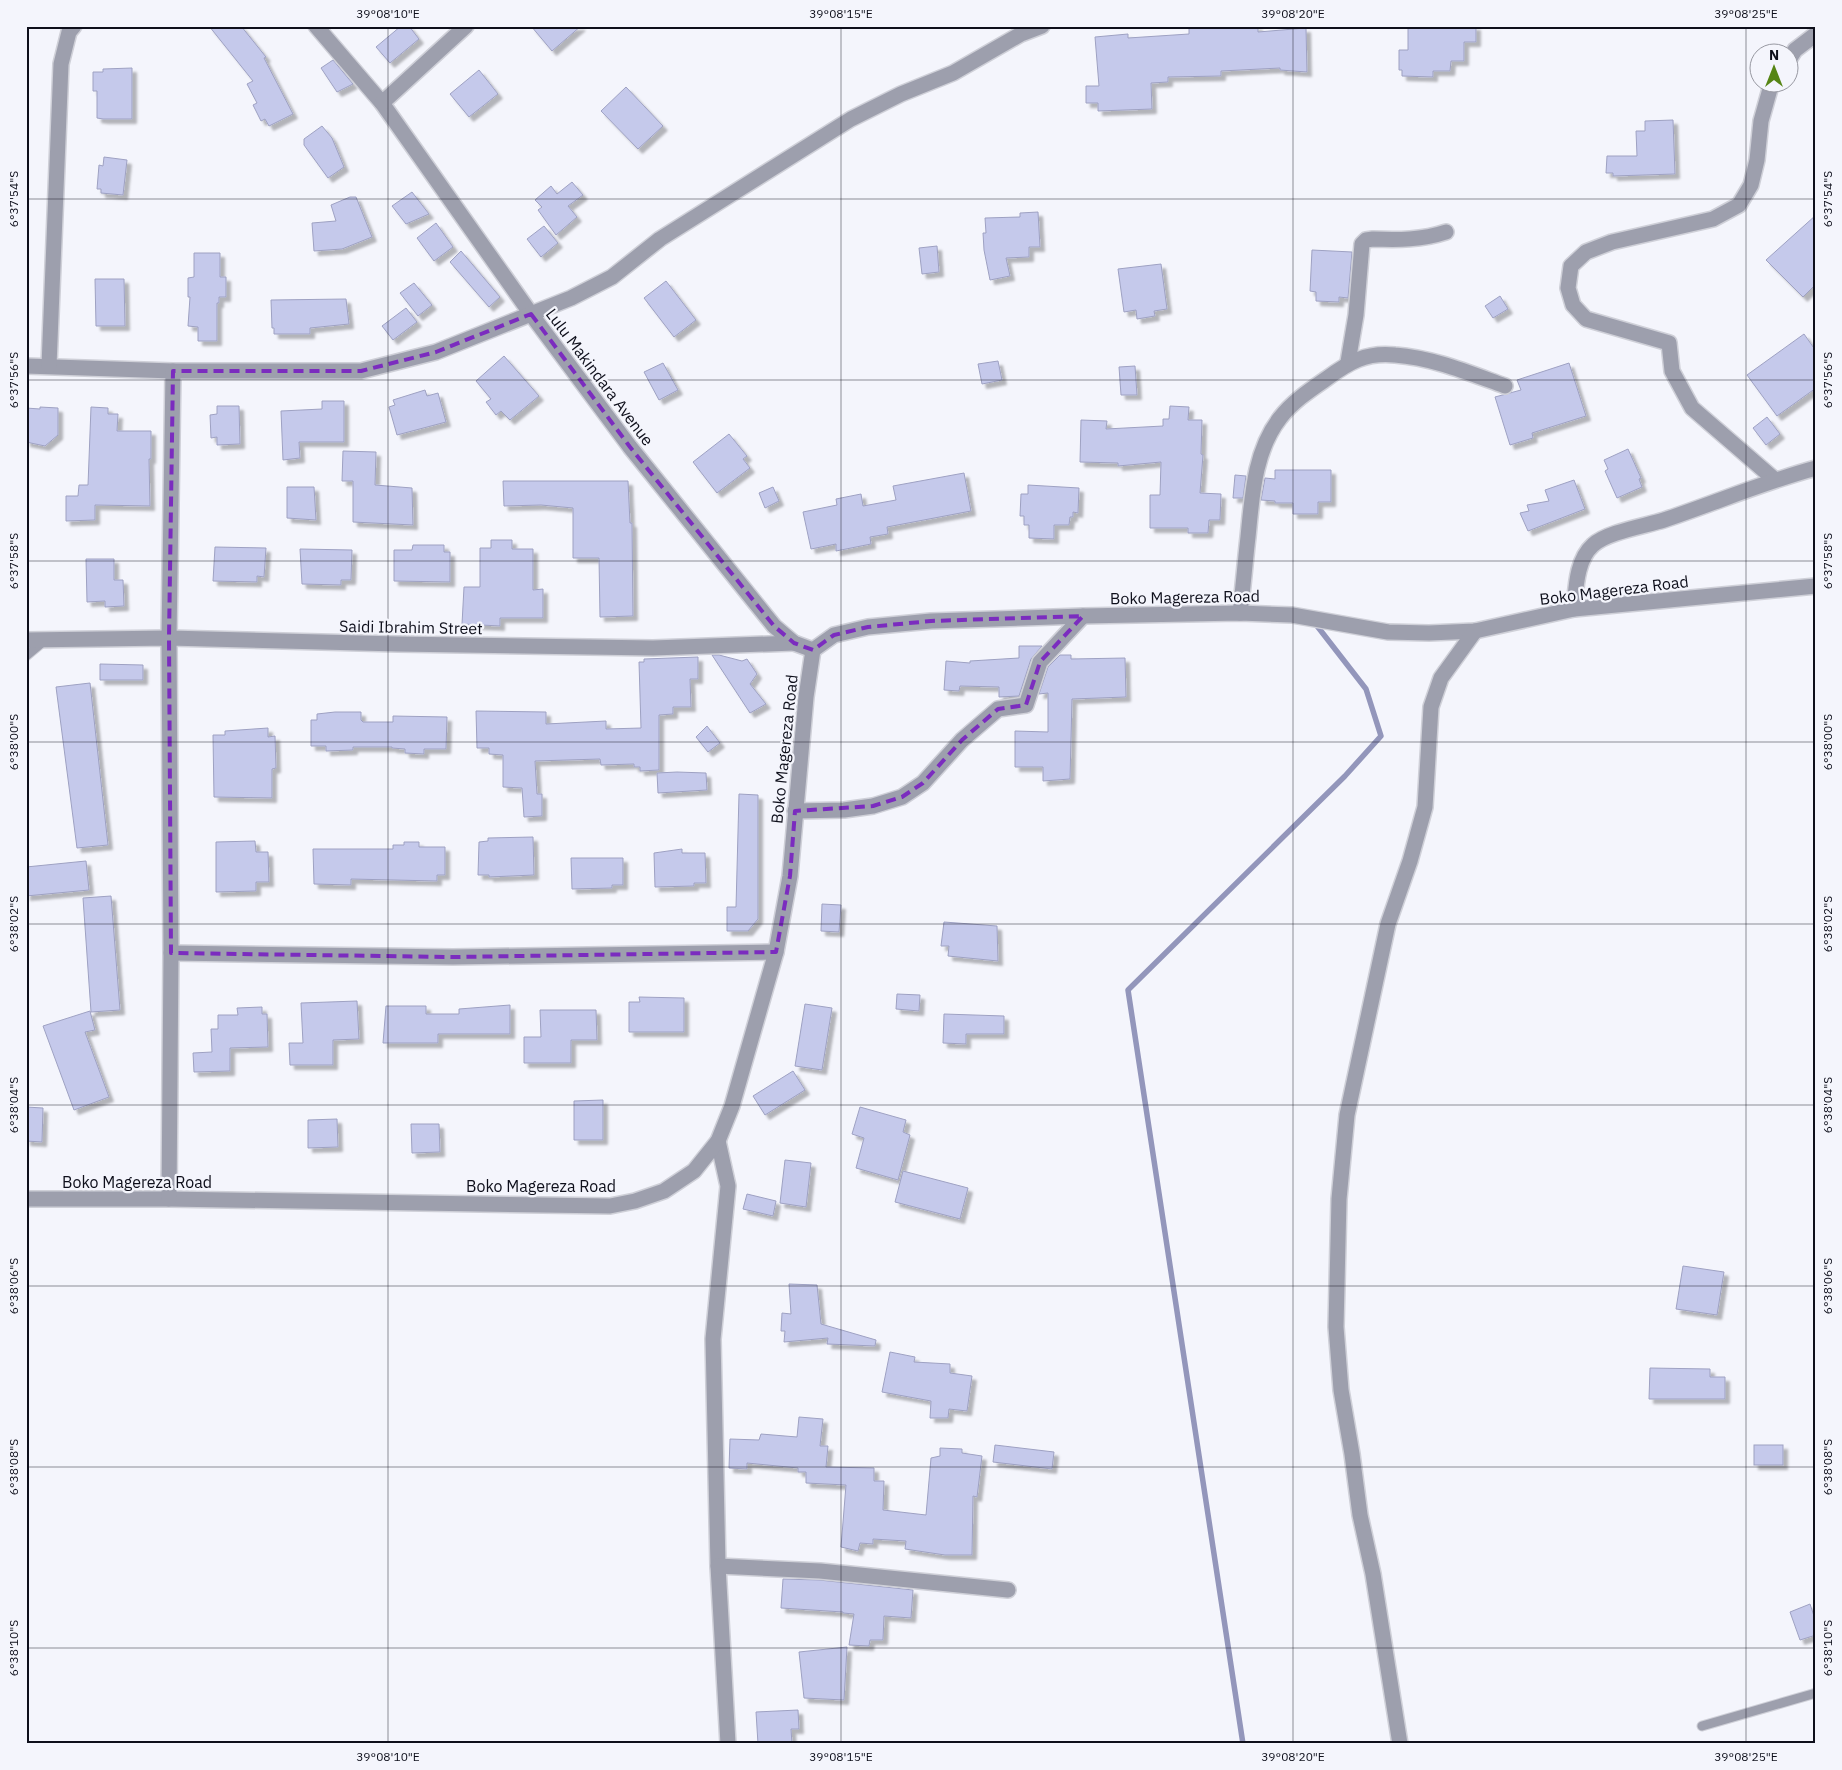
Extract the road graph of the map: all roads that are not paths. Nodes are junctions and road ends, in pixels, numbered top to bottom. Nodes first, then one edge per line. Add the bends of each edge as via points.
1 (74, 26) edge
2 (316, 26) edge
3 (466, 26) edge
4 (1042, 26) edge
5 (1816, 34) edge
6 (1800, 46) edge
7 (1769, 92) edge
8 (382, 103) junction
9 (1446, 232) dead end
10 (531, 314) junction
11 (1348, 362) junction
12 (26, 366) edge
13 (49, 366) junction
14 (173, 371) junction
15 (1505, 386) dead end
16 (1816, 468) edge
17 (1774, 479) junction
18 (1816, 586) edge
19 (1574, 609) junction
20 (1240, 613) junction
21 (1082, 616) junction
22 (1475, 631) junction
23 (169, 638) junction
24 (26, 640) edge
25 (44, 641) junction
26 (794, 643) junction
27 (813, 650) junction
28 (26, 656) edge
29 (795, 811) junction
30 (776, 952) junction
31 (171, 953) junction
32 (718, 1141) junction
33 (26, 1199) edge
34 (169, 1199) junction
35 (718, 1566) junction
36 (1008, 1590) dead end
37 (1816, 1693) edge
38 (1702, 1726) dead end
39 (728, 1744) edge
40 (1400, 1744) edge

1 - 13 street via 69,32 61,64
2 - 8 street, Lulu Makindara Avenue
3 - 8 street
4 - 10 street via 1021,34 954,73 851,119 660,239 612,277
5 - 6 street
7 - 17 street via 1751,185 1739,205 1712,220 1612,242 1586,252 1571,266 1568,288 1573,305 1586,319 1668,343 1672,371 1692,408
8 - 10 street, Lulu Makindara Avenue
9 - 11 street via 1428,238 1366,240 1362,244
10 - 14 street via 436,352 361,371
10 - 26 street, Lulu Makindara Avenue via 630,447 774,626
11 - 15 street via 1368,355 1394,354 1441,363
11 - 20 street via 1300,398 1280,418 1268,438 1252,496
12 - 13 street
13 - 14 street
14 - 23 street
16 - 17 street
17 - 19 street via 1593,544 1583,558
18 - 19 street, Boko Magereza Road
19 - 22 street, Boko Magereza Road
20 - 21 street, Boko Magereza Road
20 - 22 street, Boko Magereza Road via 1292,614 1388,632
21 - 27 street, Boko Magereza Road via 931,621 868,627 834,635
21 - 29 street via 1040,662 1026,706 998,709 962,740 916,788 902,797 873,806
22 - 40 street via 1441,678 1431,707 1425,806 1383,943 1347,1115 1339,1199 1336,1327 1341,1390
23 - 25 street, Saidi Ibrahim Street
23 - 26 street, Saidi Ibrahim Street via 653,648
23 - 31 street
24 - 25 street, Saidi Ibrahim Street
25 - 28 lane
26 - 27 street, Lulu Makindara Avenue
27 - 29 street, Boko Magereza Road
29 - 30 street, Boko Magereza Road via 790,876
30 - 31 street via 453,957
30 - 32 street, Boko Magereza Road via 732,1106
31 - 34 street
32 - 34 street, Boko Magereza Road via 694,1171 664,1191 610,1206
32 - 35 street via 728,1186 713,1339
33 - 34 street, Boko Magereza Road
35 - 36 street via 820,1571
35 - 39 street
37 - 38 lane

